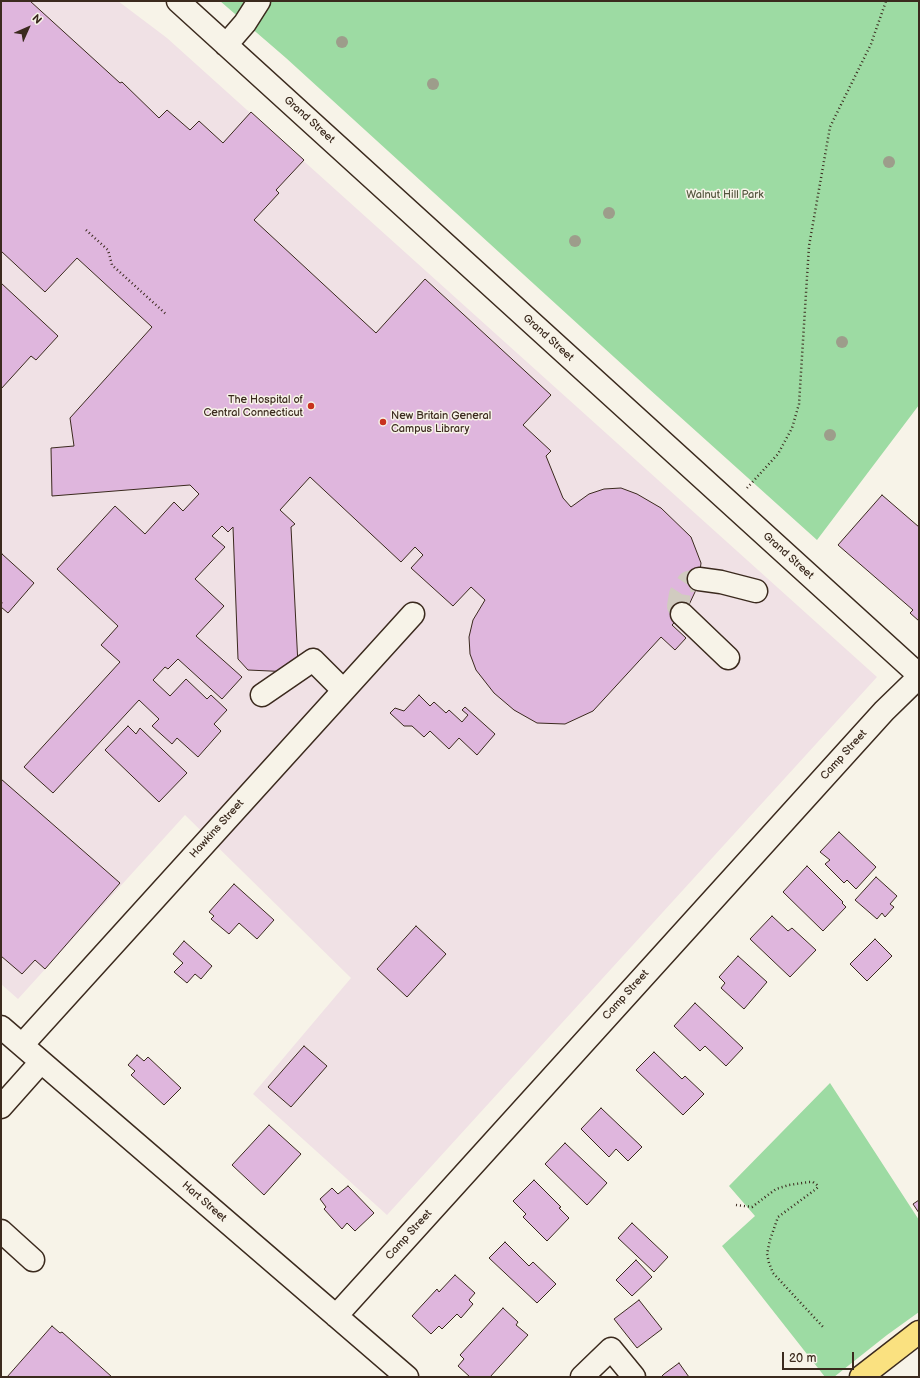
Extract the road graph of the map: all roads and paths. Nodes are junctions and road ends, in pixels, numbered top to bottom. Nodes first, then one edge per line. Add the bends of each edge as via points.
1 (178, 1) edge
2 (259, 1) edge
3 (886, 1) edge
4 (226, 45) junction
5 (86, 230) dead end
6 (167, 315) dead end
7 (766, 467) dead end
8 (700, 578) tunnel mouth
9 (756, 591) dead end
10 (413, 614) dead end
11 (682, 614) tunnel mouth
12 (728, 658) dead end
13 (919, 676) edge
14 (343, 690) junction
15 (262, 695) dead end
16 (1, 1027) edge
17 (22, 1045) junction
18 (41, 1062) junction
19 (1, 1107) edge
20 (736, 1205) dead end
21 (1, 1231) edge
22 (33, 1260) dead end
23 (336, 1316) junction
24 (824, 1328) dead end
25 (919, 1332) edge
26 (407, 1377) edge
27 (582, 1377) edge
28 (634, 1377) edge
29 (861, 1377) edge

1 - 4 street, Grand Street
2 - 4 street
3 - 7 path via 871,44 830,127 809,246 799,404 792,428 778,454
4 - 13 street, Grand Street
5 - 6 path via 108,250 112,265
8 - 9 street
10 - 14 street, Hawkins Street
11 - 12 street
13 - 23 street, Camp Street via 884,711
14 - 15 street via 313,660
14 - 17 street, Hawkins Street
16 - 17 street, Hart Street
17 - 18 street, Hart Street
18 - 19 street
18 - 23 street, Hart Street
20 - 24 path via 752,1206 776,1189 789,1185 809,1182 817,1185 816,1189 778,1217 768,1254 772,1273
21 - 22 street
23 - 26 street, Hart Street
25 - 29 main road
27 - 28 street via 611,1349

